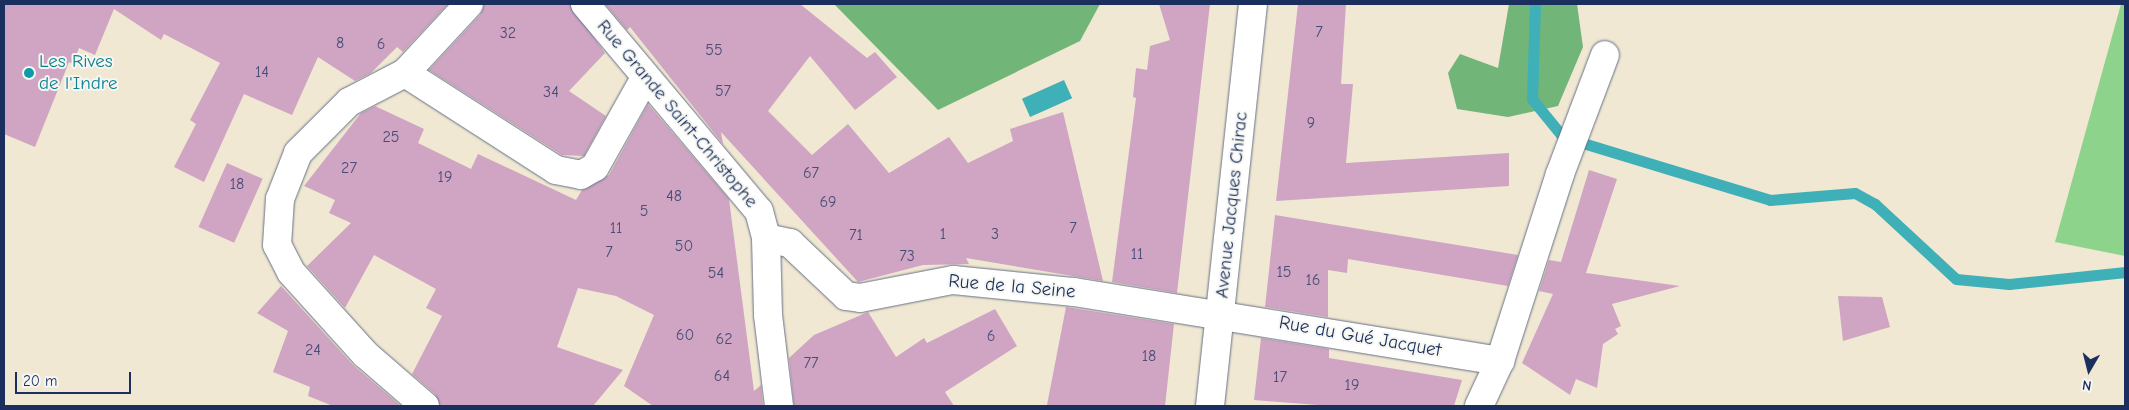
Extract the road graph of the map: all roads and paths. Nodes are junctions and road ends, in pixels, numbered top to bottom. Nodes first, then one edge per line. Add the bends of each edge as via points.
1 (469, 4) edge
2 (585, 4) edge
3 (1253, 4) edge
4 (1605, 55) dead end
5 (405, 73) junction
6 (645, 78) junction
7 (766, 238) junction
8 (1221, 313) junction
9 (1500, 362) junction
10 (424, 406) edge
11 (779, 406) edge
12 (1210, 406) edge
13 (1479, 406) edge

1 - 5 street
2 - 6 street, Rue Grande Saint-Christophe
3 - 8 street, Avenue Jacques Chirac
4 - 9 street via 1560,174
5 - 6 street via 556,170 581,175 595,167
5 - 10 street via 349,102 298,153 280,199 277,245 291,272 359,347
6 - 7 street, Rue Grande Saint-Christophe via 759,211
7 - 8 street, Rue de la Seine via 790,243 846,296 860,298 953,280
7 - 11 street, Rue Grande Saint-Christophe via 768,314
8 - 9 street, Rue du Gué Jacquet
8 - 12 street, Avenue Jacques Chirac
9 - 13 street

